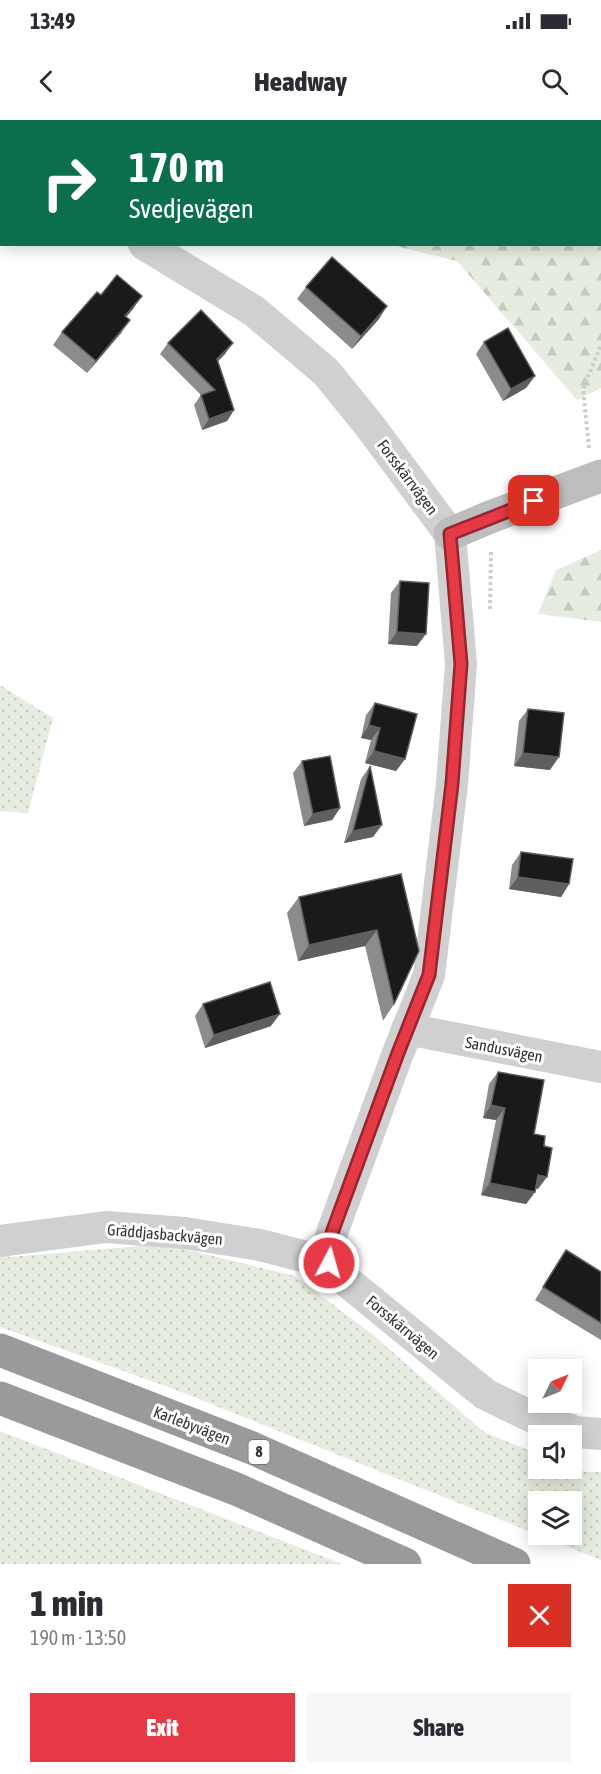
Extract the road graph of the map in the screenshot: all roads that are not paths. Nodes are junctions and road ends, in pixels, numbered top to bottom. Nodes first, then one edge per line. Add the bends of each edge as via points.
1 (147, 246) edge
2 (600, 476) edge
3 (450, 534) junction
4 (407, 1029) junction
5 (601, 1067) edge
6 (0, 1241) edge
7 (329, 1263) junction
8 (0, 1350) edge
9 (0, 1398) edge
10 (601, 1434) edge
11 (405, 1564) edge
12 (514, 1564) edge

1 - 3 street, Forsskärrvägen via 254,311 326,372
2 - 3 street
3 - 4 street via 461,664 452,784 429,975
4 - 5 street, Sandusvägen
4 - 7 street via 333,1230
6 - 7 street, Gräddjasbackvägen via 106,1227 185,1233 260,1245
7 - 10 street, Forsskärrvägen via 485,1394 534,1418 576,1432
8 - 12 highway, Karlebyvägen / 8 via 252,1448
9 - 11 highway via 236,1489

